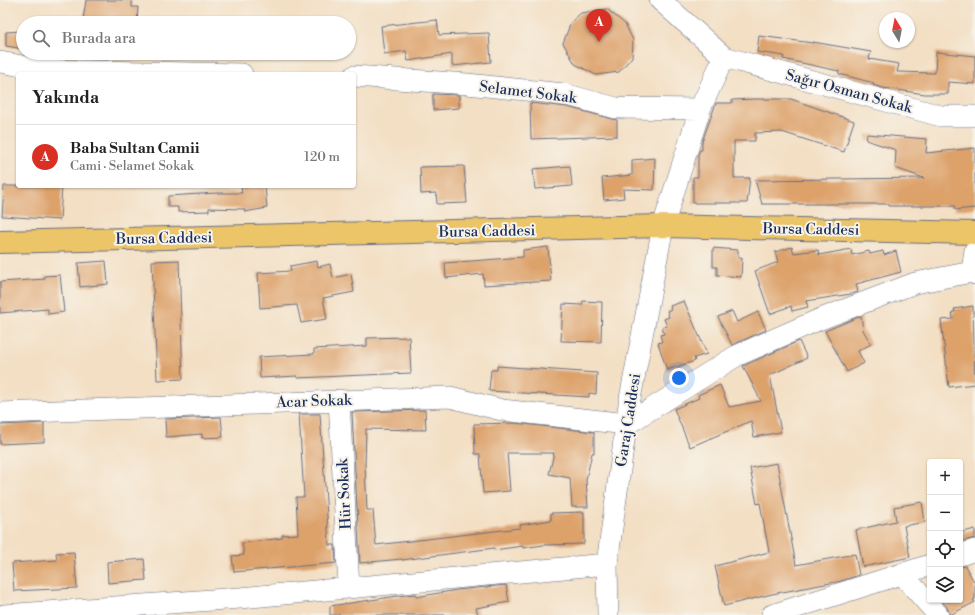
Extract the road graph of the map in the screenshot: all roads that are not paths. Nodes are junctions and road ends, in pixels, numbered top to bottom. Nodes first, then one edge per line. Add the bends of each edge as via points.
1 (660, 0) edge
2 (724, 57) junction
3 (0, 62) edge
4 (143, 72) edge
5 (356, 76) edge
6 (700, 109) junction
7 (975, 116) edge
8 (663, 226) junction
9 (975, 233) edge
10 (0, 242) edge
11 (975, 250) edge
12 (973, 273) edge
13 (339, 400) junction
14 (0, 413) edge
15 (626, 424) junction
16 (975, 550) edge
17 (963, 554) edge
18 (607, 564) junction
19 (927, 566) edge
20 (903, 575) junction
21 (349, 588) junction
22 (241, 607) edge
23 (4, 615) edge
24 (608, 615) edge
25 (772, 615) edge
26 (938, 615) edge

1 - 2 street
2 - 6 street, Garaj Caddesi
2 - 7 street, Sağır Osman Sokak via 941,116
3 - 4 street via 44,70
5 - 6 street, Selamet Sokak via 564,94 616,108
6 - 8 street, Garaj Caddesi
8 - 9 main road, Bursa Caddesi
8 - 10 main road, Bursa Caddesi
8 - 15 street, Garaj Caddesi
11 - 12 street
12 - 15 street via 915,283 818,320 736,356
13 - 14 street, Acar Sokak
13 - 15 street, Acar Sokak via 450,397 502,410
13 - 21 street, Hür Sokak
15 - 18 street, Garaj Caddesi
16 - 17 street
18 - 21 street
18 - 24 street, Garaj Caddesi
19 - 20 street
20 - 25 street
20 - 26 street
21 - 22 street
22 - 23 street

